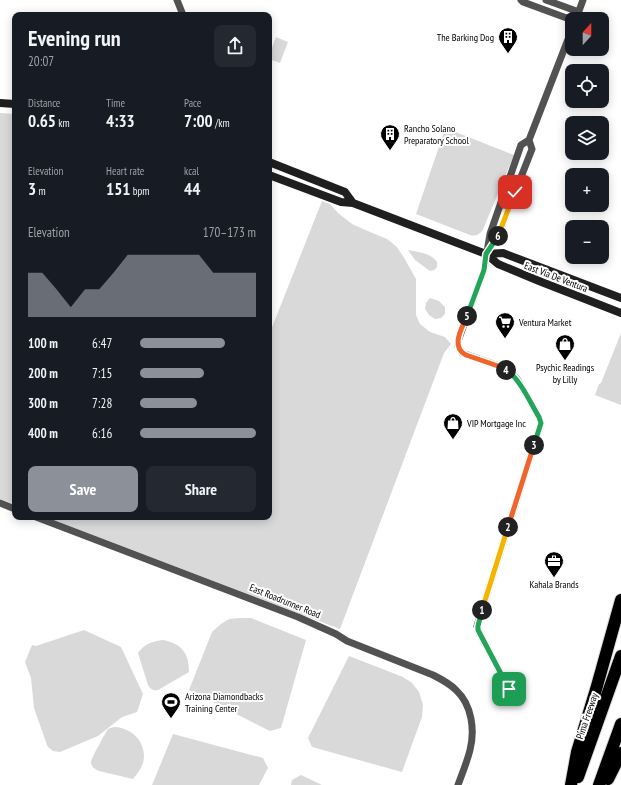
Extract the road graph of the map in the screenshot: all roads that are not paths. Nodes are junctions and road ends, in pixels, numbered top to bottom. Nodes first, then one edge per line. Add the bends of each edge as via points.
1 (177, 0) edge
2 (521, 0) edge
3 (546, 0) edge
4 (583, 0) edge
5 (182, 12) edge
6 (567, 12) edge
7 (578, 12) edge
8 (565, 14) edge
9 (565, 47) edge
10 (0, 103) edge
11 (12, 104) edge
12 (529, 140) junction
13 (272, 163) edge
14 (272, 176) edge
15 (353, 203) junction
16 (486, 254) junction
17 (621, 298) edge
18 (621, 313) edge
19 (0, 503) edge
20 (12, 508) edge
21 (44, 520) edge
22 (621, 600) edge
23 (621, 656) edge
24 (509, 692) dead end
25 (621, 724) edge
26 (621, 753) edge
27 (458, 785) edge
28 (571, 785) edge
29 (576, 785) edge
30 (599, 785) edge
31 (605, 785) edge

1 - 5 street
2 - 8 street
3 - 6 street
4 - 7 street
9 - 12 street
10 - 11 main road
12 - 16 street via 520,146 490,234
12 - 16 street via 532,149 498,236
13 - 15 main road, East Via De Ventura via 345,192
14 - 15 main road, East Via De Ventura via 341,202
15 - 16 main road, East Via De Ventura
16 - 17 main road, East Via De Ventura via 503,253
16 - 18 main road, East Via De Ventura via 498,264
16 - 24 street via 484,270 458,346 466,355 509,371 517,379 541,423 478,626
19 - 20 street
21 - 27 street, East Roadrunner Road via 298,616 347,641 451,685 462,696 469,712 472,732 469,755
22 - 28 highway via 577,752
23 - 29 highway, Pima Freeway
25 - 30 highway
26 - 31 highway

